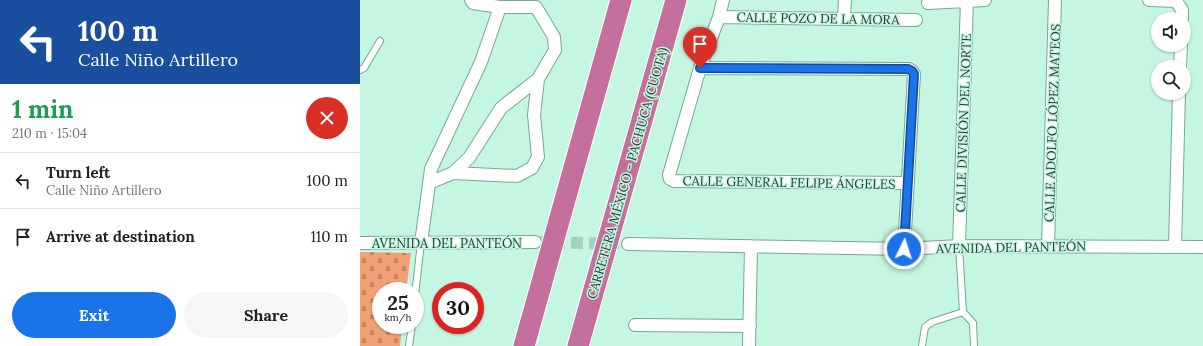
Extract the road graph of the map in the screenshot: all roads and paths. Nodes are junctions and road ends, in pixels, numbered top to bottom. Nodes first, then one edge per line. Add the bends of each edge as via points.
1 (471, 0) edge
2 (621, 0) edge
3 (676, 0) edge
4 (723, 0) edge
5 (845, 0) edge
6 (967, 0) edge
7 (985, 0) edge
8 (1055, 0) edge
9 (1149, 0) edge
10 (928, 2) dead end
11 (500, 7) junction
12 (1182, 12) edge
13 (720, 17) junction
14 (844, 18) junction
15 (916, 20) dead end
16 (380, 42) dead end
17 (700, 68) junction
18 (360, 70) edge
19 (538, 79) junction
20 (1180, 100) edge
21 (453, 173) junction
22 (428, 183) junction
23 (908, 183) junction
24 (535, 242) tunnel mouth
25 (360, 243) edge
26 (421, 243) junction
27 (628, 244) tunnel mouth
28 (751, 246) junction
29 (959, 246) junction
30 (1048, 246) junction
31 (1175, 247) junction
32 (1203, 247) edge
33 (904, 249) junction
34 (417, 282) edge
35 (963, 312) junction
36 (635, 325) dead end
37 (750, 326) junction
38 (411, 334) edge
39 (409, 346) edge
40 (524, 346) edge
41 (578, 346) edge
42 (749, 346) edge
43 (922, 346) edge
44 (974, 346) edge

1 - 11 street via 473,3
2 - 40 highway
3 - 41 highway, CARRETERA MÉXICO - PACHUCA (CUOTA)
4 - 13 street
5 - 14 street
6 - 7 street
6 - 10 street
6 - 29 street, CALLE DIVISIÓN DEL NORTE
8 - 30 street, CALLE ADOLFO LÓPEZ MATEOS
9 - 12 street via 1176,1
11 - 19 street via 536,7 554,37 555,50
11 - 22 street via 481,62 431,169
13 - 14 street, CALLE POZO DE LA MORA
13 - 17 street
14 - 15 street, CALLE POZO DE LA MORA
16 - 18 lane via 364,68
17 - 23 street via 912,71 914,74
17 - 23 street, CALLE GENERAL FELIPE ÁNGELES via 669,175 670,179
19 - 21 street via 502,108 469,158
19 - 21 street via 534,115 538,157 532,168 517,176
20 - 31 street
21 - 22 street
22 - 26 street
23 - 33 street
24 - 26 street, AVENIDA DEL PANTEÓN
25 - 26 street, AVENIDA DEL PANTEÓN
26 - 34 lane
27 - 28 street, AVENIDA DEL PANTEÓN
28 - 33 street, AVENIDA DEL PANTEÓN
28 - 37 street
29 - 30 street, AVENIDA DEL PANTEÓN
29 - 33 street, AVENIDA DEL PANTEÓN
29 - 35 lane
30 - 31 street, AVENIDA DEL PANTEÓN
31 - 32 street, AVENIDA DEL PANTEÓN
35 - 43 lane via 932,322 925,327
35 - 44 lane via 973,323
36 - 37 street
37 - 42 street
38 - 39 lane

